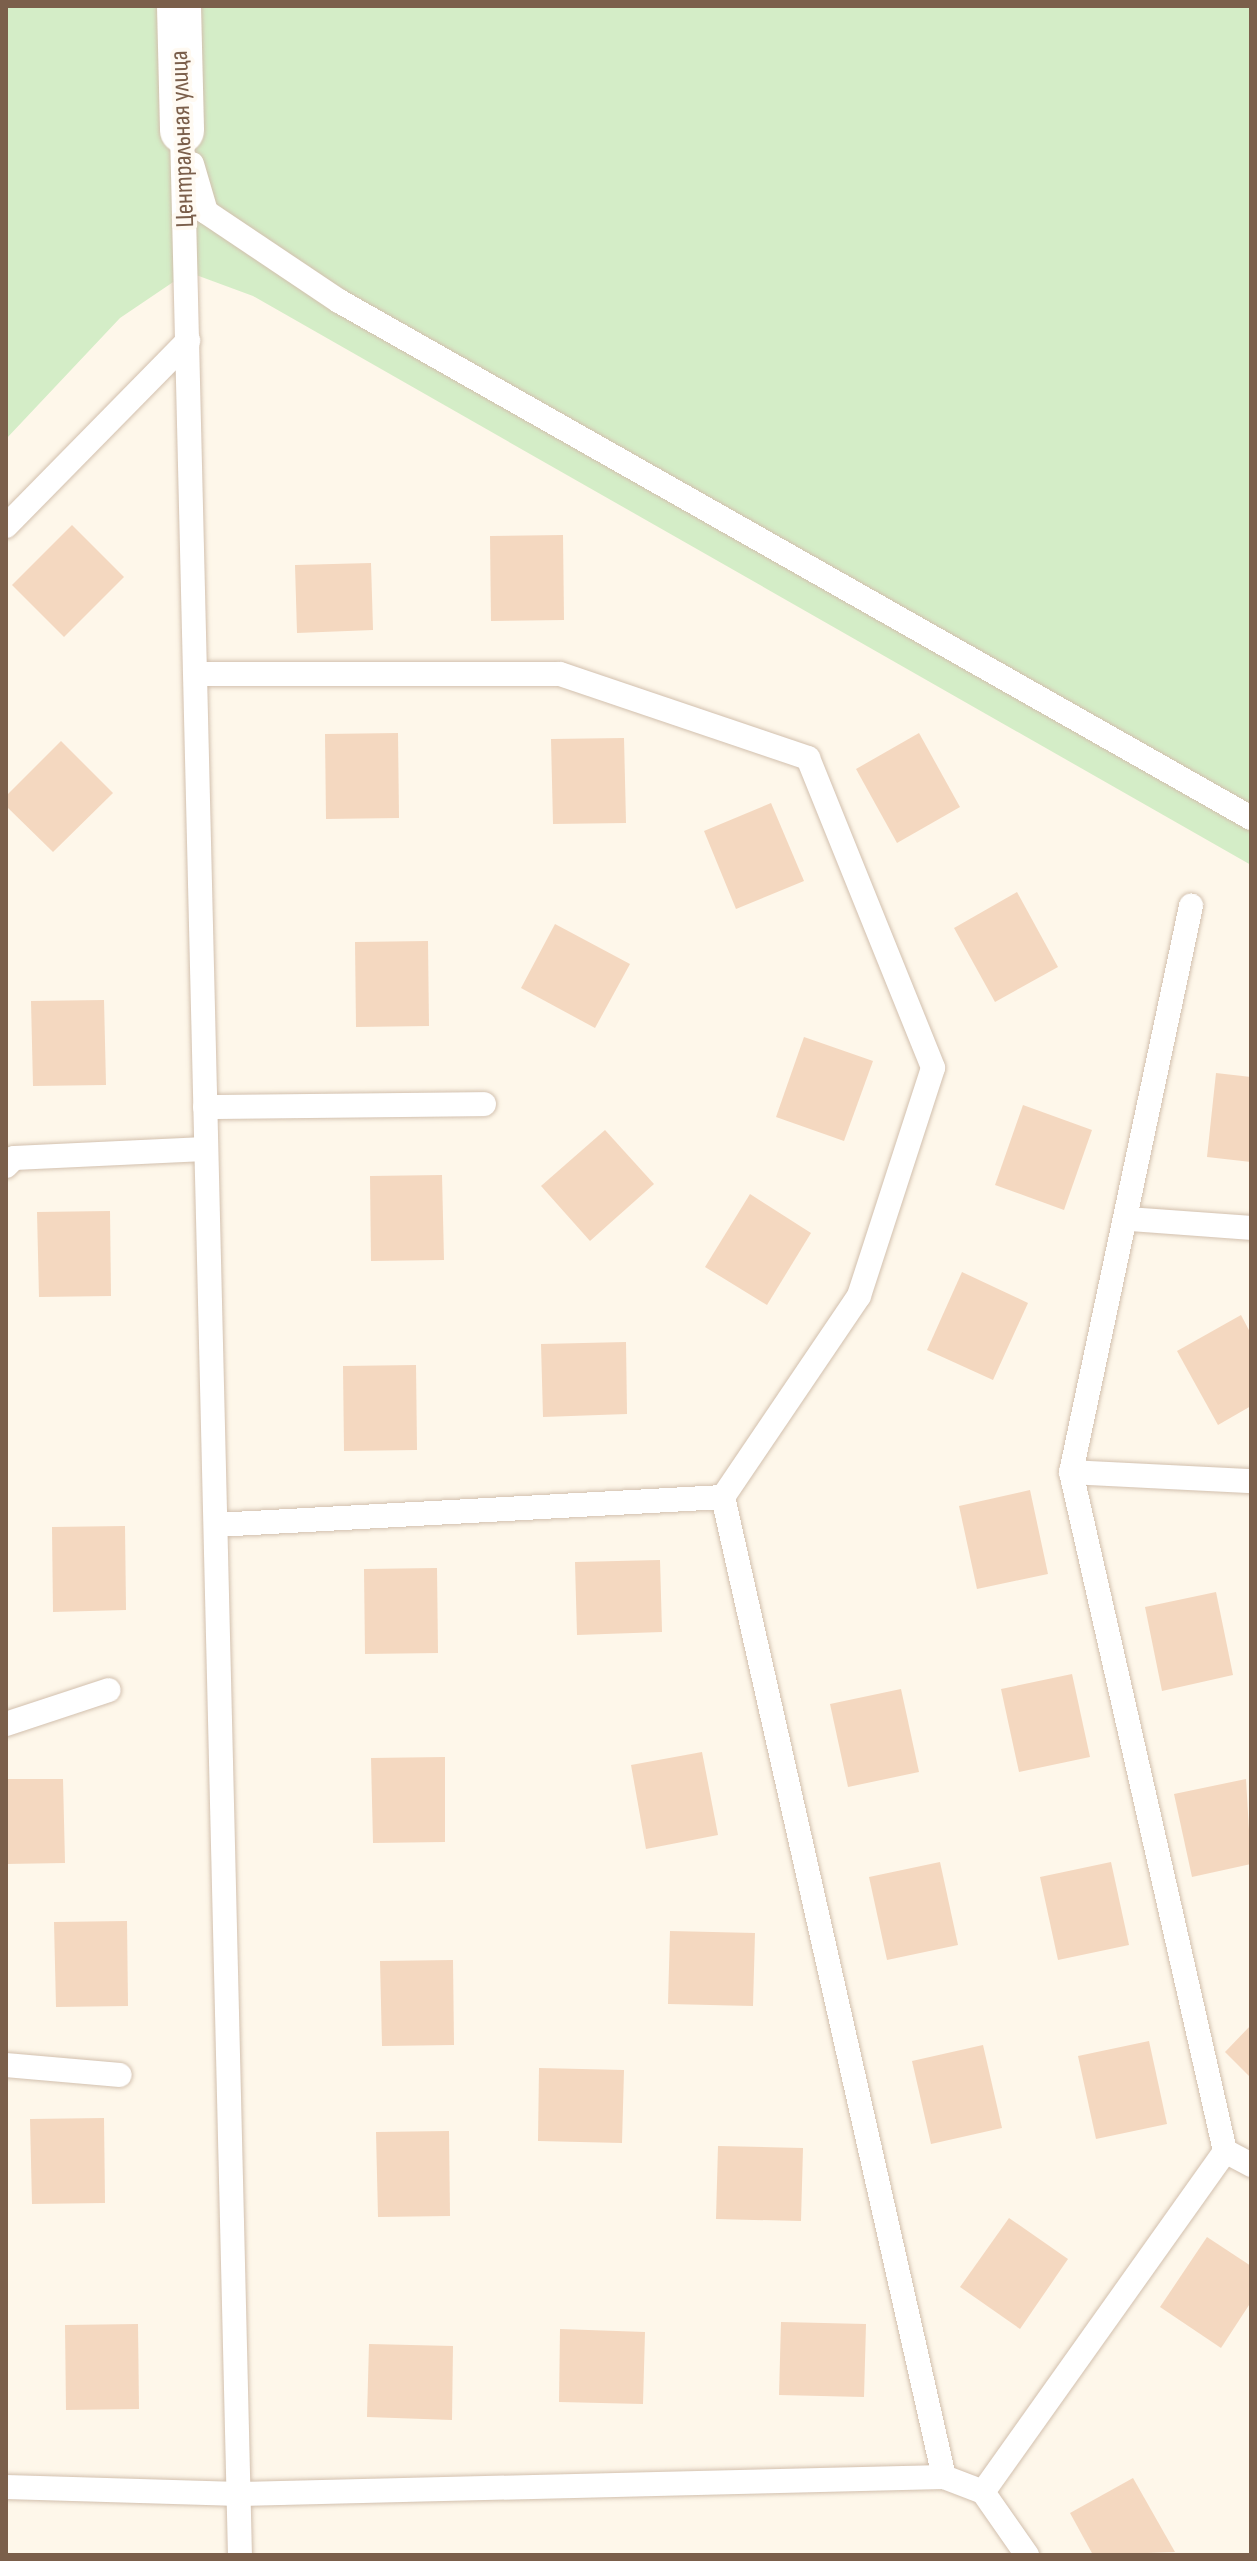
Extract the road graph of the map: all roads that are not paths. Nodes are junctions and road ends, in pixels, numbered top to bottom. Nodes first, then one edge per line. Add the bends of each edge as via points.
1 (179, 6) edge
2 (182, 131) junction
3 (188, 341) junction
4 (6, 526) edge
5 (196, 674) junction
6 (1251, 818) edge
7 (1191, 906) dead end
8 (484, 1104) dead end
9 (205, 1107) junction
10 (205, 1149) junction
11 (6, 1166) edge
12 (1129, 1219) junction
13 (1251, 1228) edge
14 (1071, 1472) junction
15 (1251, 1481) edge
16 (723, 1497) junction
17 (216, 1525) junction
18 (109, 1690) dead end
19 (6, 1724) edge
20 (6, 2065) edge
21 (120, 2075) dead end
22 (1225, 2151) junction
23 (1251, 2165) edge
24 (944, 2477) junction
25 (6, 2487) edge
26 (983, 2492) junction
27 (240, 2494) junction
28 (240, 2555) edge
29 (1027, 2555) edge

1 - 2 street, Центральная улица
2 - 3 lane, Центральная улица
2 - 6 lane via 206,212 261,252
3 - 4 lane
3 - 5 lane, Центральная улица
5 - 9 lane, Центральная улица
5 - 16 lane via 560,674 808,758 933,1068 859,1296
7 - 12 lane
8 - 9 lane
9 - 10 lane, Центральная улица
10 - 11 lane via 14,1158
10 - 17 lane, Центральная улица
12 - 13 lane
12 - 14 lane
14 - 15 lane
14 - 22 lane
16 - 17 lane
16 - 24 lane
17 - 27 lane, Центральная улица
18 - 19 lane
20 - 21 lane
22 - 23 lane
22 - 26 lane
24 - 26 lane
24 - 27 lane
25 - 27 lane
26 - 29 lane
27 - 28 lane, Центральная улица

